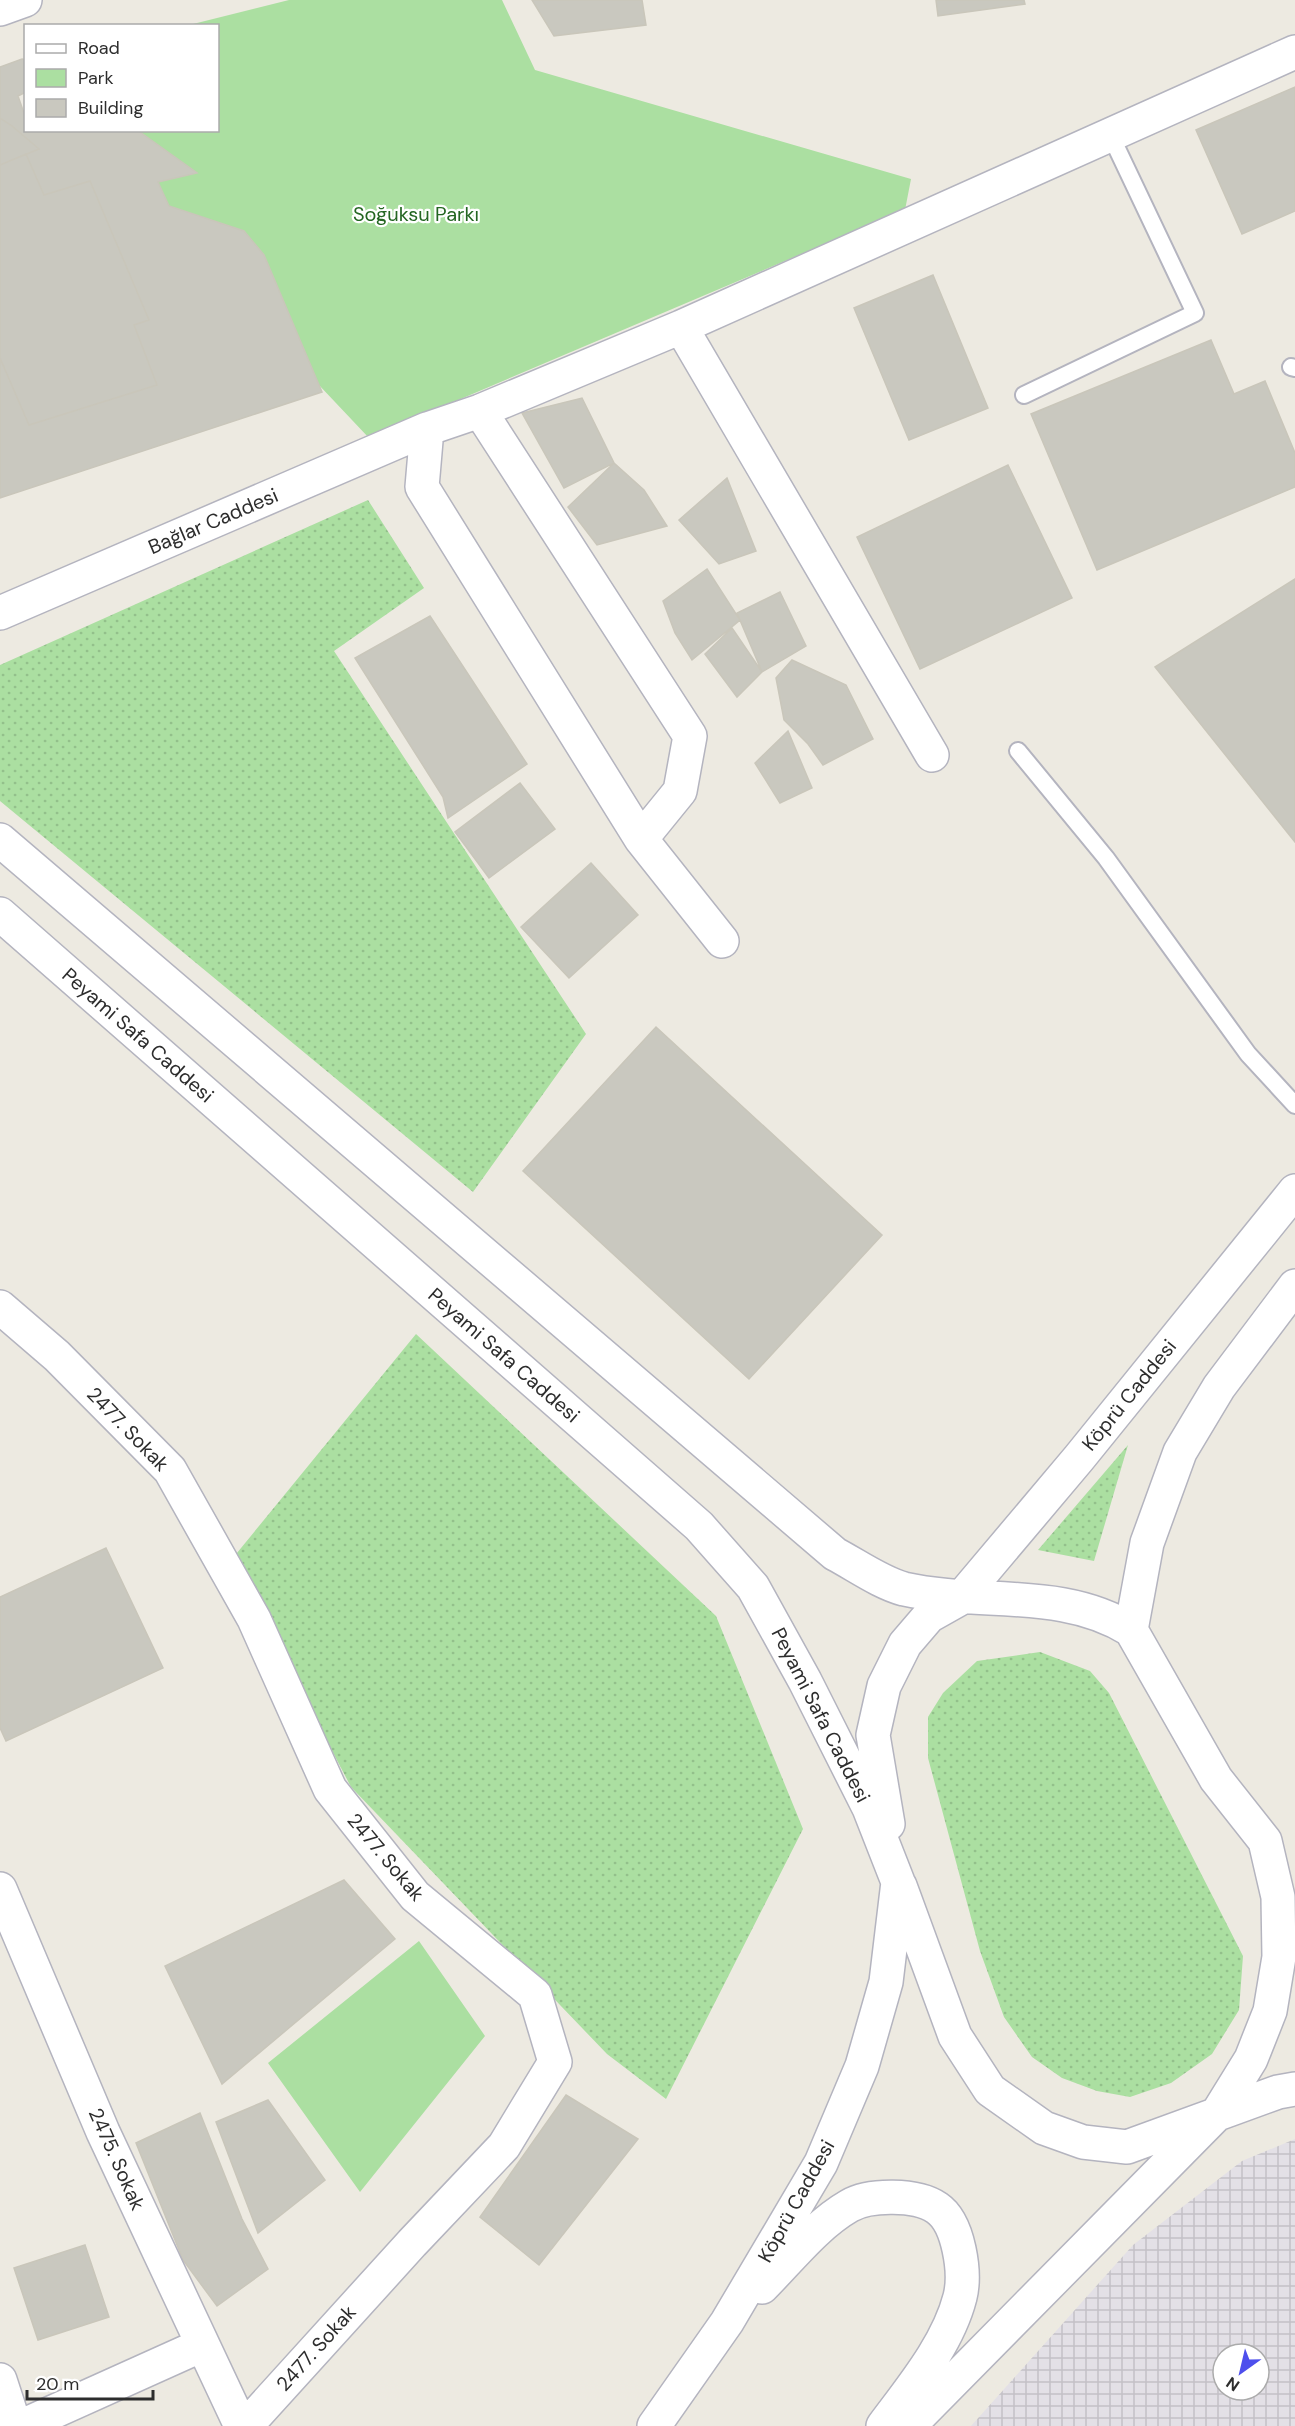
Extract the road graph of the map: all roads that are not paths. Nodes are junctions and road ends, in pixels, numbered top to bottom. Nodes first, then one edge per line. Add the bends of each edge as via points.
1 (25, 0) edge
2 (0, 9) edge
3 (1295, 52) edge
4 (1110, 134) junction
5 (681, 327) junction
6 (1024, 395) dead end
7 (480, 411) junction
8 (427, 429) junction
9 (0, 613) edge
10 (1018, 751) dead end
11 (932, 755) dead end
12 (641, 839) junction
13 (0, 840) edge
14 (0, 914) edge
15 (722, 941) dead end
16 (1295, 1106) edge
17 (1295, 1191) edge
18 (1295, 1286) edge
19 (0, 1307) edge
20 (961, 1598) junction
21 (1131, 1630) junction
22 (1265, 1841) junction
23 (1295, 1861) edge
24 (898, 1882) junction
25 (0, 1889) edge
26 (1295, 2090) edge
27 (1217, 2114) junction
28 (727, 2322) junction
29 (202, 2345) junction
30 (0, 2380) edge
31 (15, 2426) edge
32 (22, 2426) edge
33 (241, 2426) edge
34 (246, 2426) edge
35 (654, 2426) edge
36 (883, 2426) edge
37 (909, 2426) edge

1 - 2 street
3 - 4 street, Bağlar Caddesi
4 - 5 street, Bağlar Caddesi
4 - 6 lane via 1195,314
5 - 7 street, Bağlar Caddesi
5 - 11 street
7 - 8 street, Bağlar Caddesi
7 - 12 street via 690,736 680,791
8 - 9 street, Bağlar Caddesi
8 - 12 street via 422,487
10 - 16 lane via 1106,858 1248,1054
12 - 15 street
13 - 20 street via 835,1554 902,1588
14 - 24 street, Peyami Safa Caddesi via 699,1526 753,1587 869,1808
17 - 20 street, Köprü Caddesi
18 - 21 street via 1219,1387 1180,1452 1147,1543
19 - 34 street, 2477. Sokak via 57,1356 170,1470 254,1619 330,1789 415,1896 535,1995 555,2062 504,2146
20 - 21 street via 1073,1606 1113,1619
20 - 24 street via 929,1616 905,1644 884,1686 873,1735
21 - 22 street via 1216,1779
22 - 23 street
22 - 27 street via 1278,1897 1279,1957 1270,2011 1251,2059
24 - 27 street via 955,2036 990,2090 1044,2128 1083,2142 1127,2147
24 - 28 street, Köprü Caddesi via 886,1982 862,2066 821,2163
25 - 29 street, 2475. Sokak via 103,2132
26 - 27 street via 1278,2092
27 - 37 street
28 - 35 street, Köprü Caddesi
28 - 36 street via 816,2232 850,2205 882,2195 938,2208 955,2233 962,2264 960,2295 949,2329
29 - 32 street
29 - 33 street, 2475. Sokak
30 - 31 street

